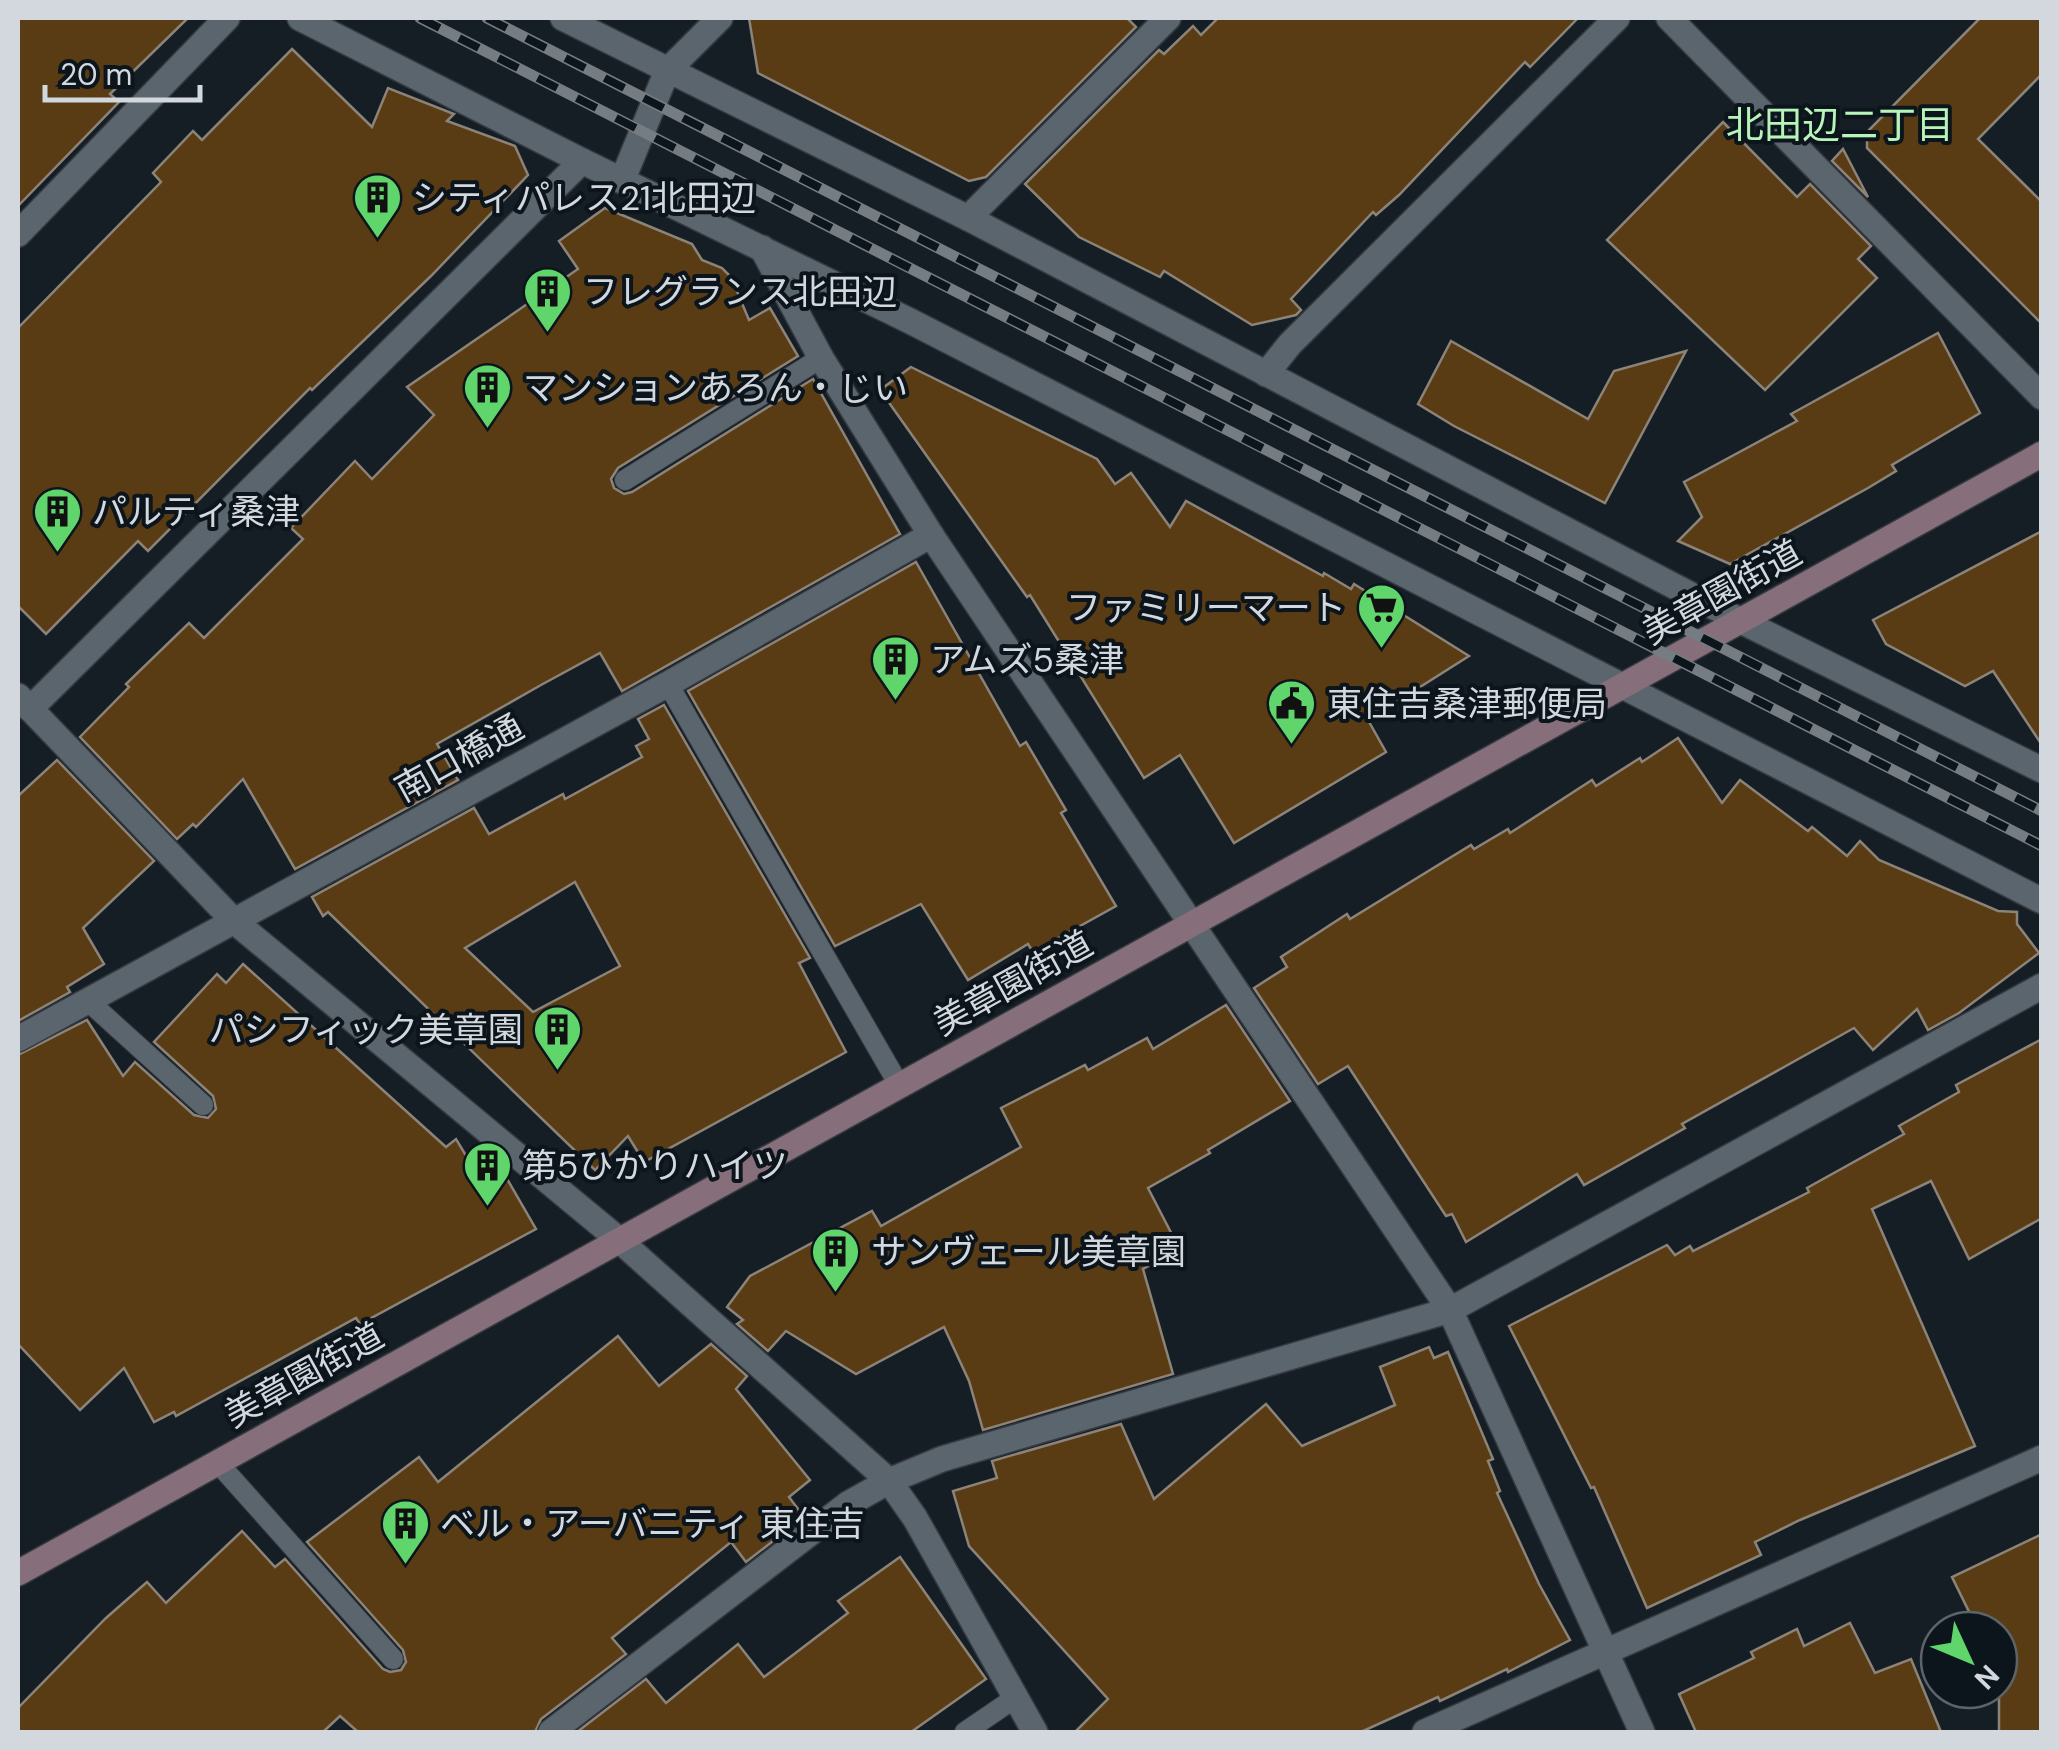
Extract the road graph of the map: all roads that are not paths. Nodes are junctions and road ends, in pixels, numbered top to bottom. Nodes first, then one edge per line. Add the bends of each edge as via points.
1 (227, 18) edge
2 (300, 18) edge
3 (563, 18) edge
4 (720, 18) edge
5 (1168, 18) edge
6 (1616, 18) edge
7 (1669, 18) edge
8 (667, 71) junction
9 (582, 161) junction
10 (622, 181) junction
11 (968, 218) junction
12 (18, 234) edge
13 (762, 248) junction
14 (821, 358) junction
15 (1266, 374) junction
16 (2042, 397) edge
17 (2042, 454) edge
18 (626, 480) dead end
19 (931, 535) junction
20 (1741, 621) junction
21 (668, 684) junction
22 (1622, 687) junction
23 (22, 709) edge
24 (2042, 770) edge
25 (2042, 901) edge
26 (234, 921) junction
27 (1193, 924) junction
28 (2042, 986) edge
29 (87, 1000) junction
30 (18, 1039) edge
31 (899, 1085) junction
32 (204, 1105) dead end
33 (618, 1240) junction
34 (1450, 1310) junction
35 (2042, 1458) edge
36 (218, 1462) junction
37 (889, 1481) junction
38 (18, 1573) edge
39 (1606, 1652) junction
40 (394, 1659) dead end
41 (1016, 1698) junction
42 (551, 1732) edge
43 (965, 1732) edge
44 (1035, 1732) edge
45 (1425, 1732) edge
46 (1642, 1732) edge

1 - 12 street
2 - 9 street
3 - 8 street
4 - 8 street
5 - 11 street
6 - 15 street
7 - 16 street
8 - 10 street
8 - 11 street
9 - 10 street
9 - 23 street
10 - 13 street
11 - 15 street
13 - 14 street
13 - 22 street
14 - 18 lane
14 - 19 street
15 - 20 street
17 - 20 street, 美章園街道
19 - 21 street, 南口橋通
19 - 27 street
20 - 22 street, 美章園街道
20 - 24 street
21 - 26 street, 南口橋通
21 - 31 lane
22 - 25 street
22 - 27 street, 美章園街道
23 - 26 street
26 - 29 street, 南口橋通
26 - 33 street
27 - 31 street, 美章園街道
27 - 34 street
28 - 34 street
29 - 30 street, 南口橋通
29 - 32 lane
31 - 33 street, 美章園街道
33 - 36 street, 美章園街道
33 - 37 street
34 - 37 street via 942,1459
34 - 39 street
35 - 39 street
36 - 38 street, 美章園街道
36 - 40 lane
37 - 41 street
37 - 42 street via 848,1504
39 - 45 street
39 - 46 street
41 - 43 lane
41 - 44 street

